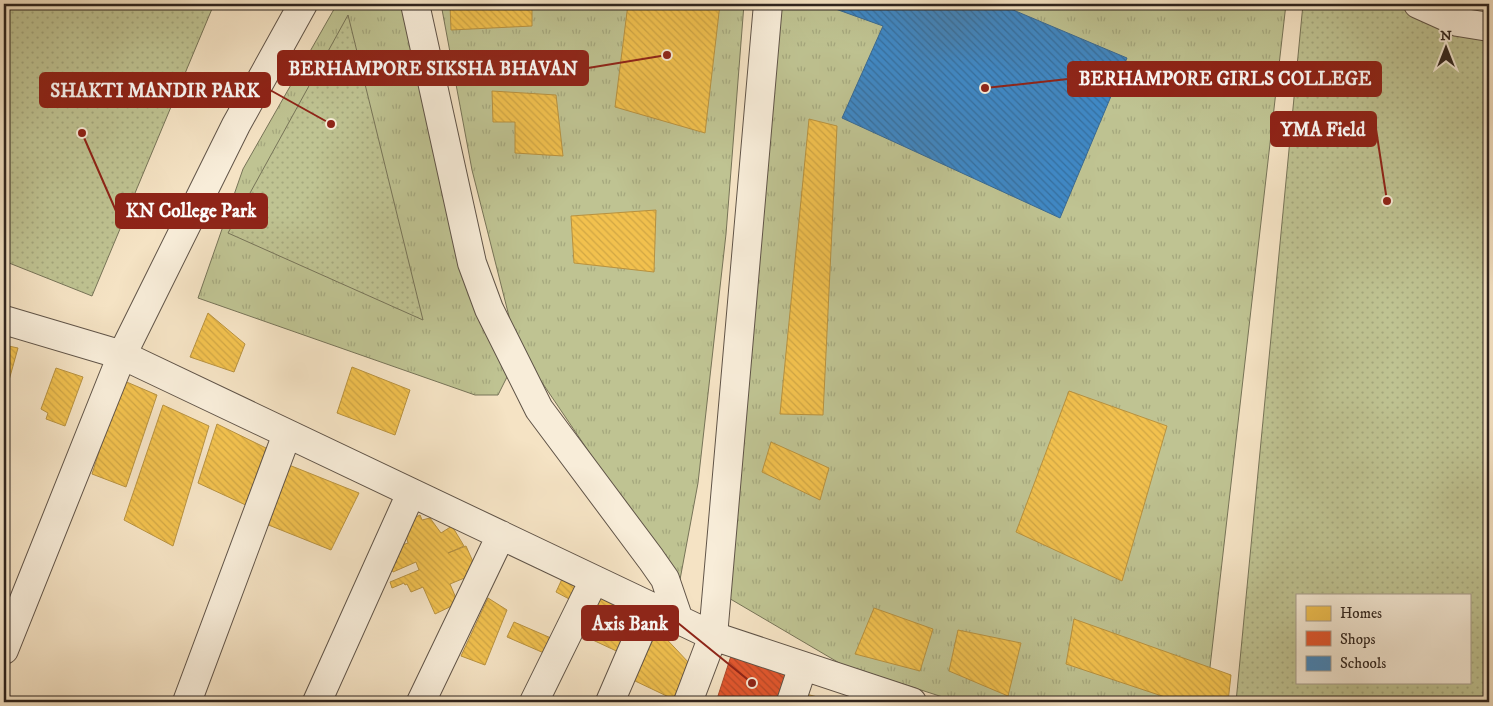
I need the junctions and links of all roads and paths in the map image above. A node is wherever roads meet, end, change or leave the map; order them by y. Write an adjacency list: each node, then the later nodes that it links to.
1 (302, 4): 7 (street)
2 (415, 4): 13 (street)
3 (768, 4): 14 (street)
4 (1418, 4): 5 (street)
5 (1489, 28)
6 (4, 320): 7 (street)
7 (122, 355): 8 (street); 15 (street)
8 (287, 434): 9 (street); 17 (street)
9 (411, 493): 10 (street); 18 (street)
10 (501, 535): 11 (street); 19 (street)
11 (594, 580): 12 (street); 20 (street)
12 (651, 607): 13 (street); 21 (street)
13 (679, 620): 14 (street)
14 (713, 636): 16 (street); 22 (street)
15 (4, 650)
16 (803, 666): 23 (street); 24 (street)
17 (187, 702)
18 (317, 702)
19 (420, 702)
20 (534, 702)
21 (610, 702)
22 (688, 702)
23 (791, 702)
24 (912, 702)

